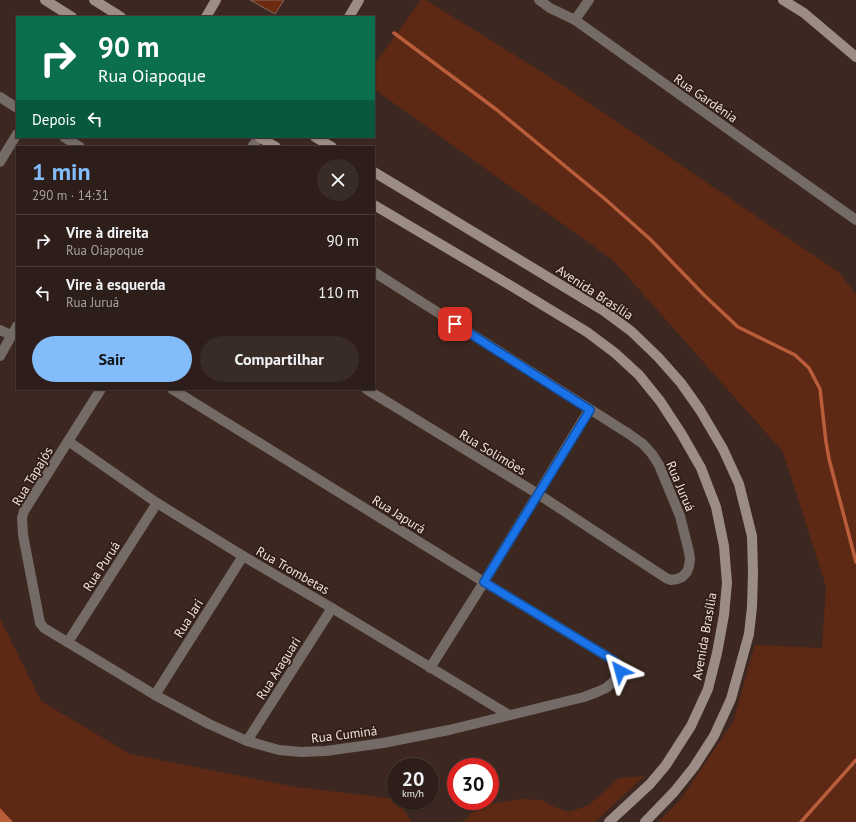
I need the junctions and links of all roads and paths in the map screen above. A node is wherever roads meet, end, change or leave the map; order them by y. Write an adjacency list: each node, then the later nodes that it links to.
1 (45, 0): 8 (street)
2 (94, 0): 9 (street)
3 (216, 0): 10 (street)
4 (359, 0): 11 (street)
5 (538, 0): 12 (street, Rua Gardênia)
6 (588, 0): 12 (street)
7 (784, 0): 13 (street)
8 (70, 16)
9 (118, 16)
10 (207, 16)
11 (350, 16)
12 (575, 20): 26 (street, Rua Gardênia)
13 (856, 57)
14 (0, 97): 15 (street)
15 (16, 107)
16 (16, 136): 23 (street)
17 (66, 138): 20 (street)
18 (261, 138): 21 (street)
19 (318, 138): 22 (street)
20 (78, 146)
21 (274, 146)
22 (330, 146)
23 (0, 162)
24 (375, 173): 50 (street, Avenida Brasília)
25 (375, 206): 49 (street, Avenida Brasília)
26 (856, 220)
27 (375, 273): 35 (street, Rua Juruá)
28 (16, 328): 30 (street)
29 (0, 330): 30 (street)
30 (11, 336): 31 (street)
31 (0, 356)
32 (100, 390): 36 (street, Rua Tapajós)
33 (174, 390): 41 (street, Rua Japurá)
34 (368, 390): 37 (street, Rua Solimões)
35 (590, 410): 37 (street); 40 (street, Rua Juruá)
36 (68, 441): 38 (street, Rua Trombetas); 43 (street, Rua Tapajós)
37 (538, 494): 40 (street, Rua Solimões); 41 (street)
38 (157, 503): 39 (street, Rua Trombetas); 43 (street, Rua Puruá)
39 (243, 556): 42 (street, Rua Trombetas); 46 (street, Rua Jari)
40 (666, 578)
41 (484, 582): 44 (street, Rua Japurá); 45 (street)
42 (332, 608): 45 (street, Rua Trombetas); 48 (street, Rua Araguari)
43 (68, 642): 46 (street, Rua Cuminá)
44 (613, 660): 47 (street, Rua Cuminá)
45 (430, 668): 47 (street, Rua Trombetas)
46 (155, 695): 48 (street, Rua Cuminá)
47 (508, 715): 48 (street, Rua Cuminá)
48 (247, 741)
49 (609, 822)
50 (645, 822)

